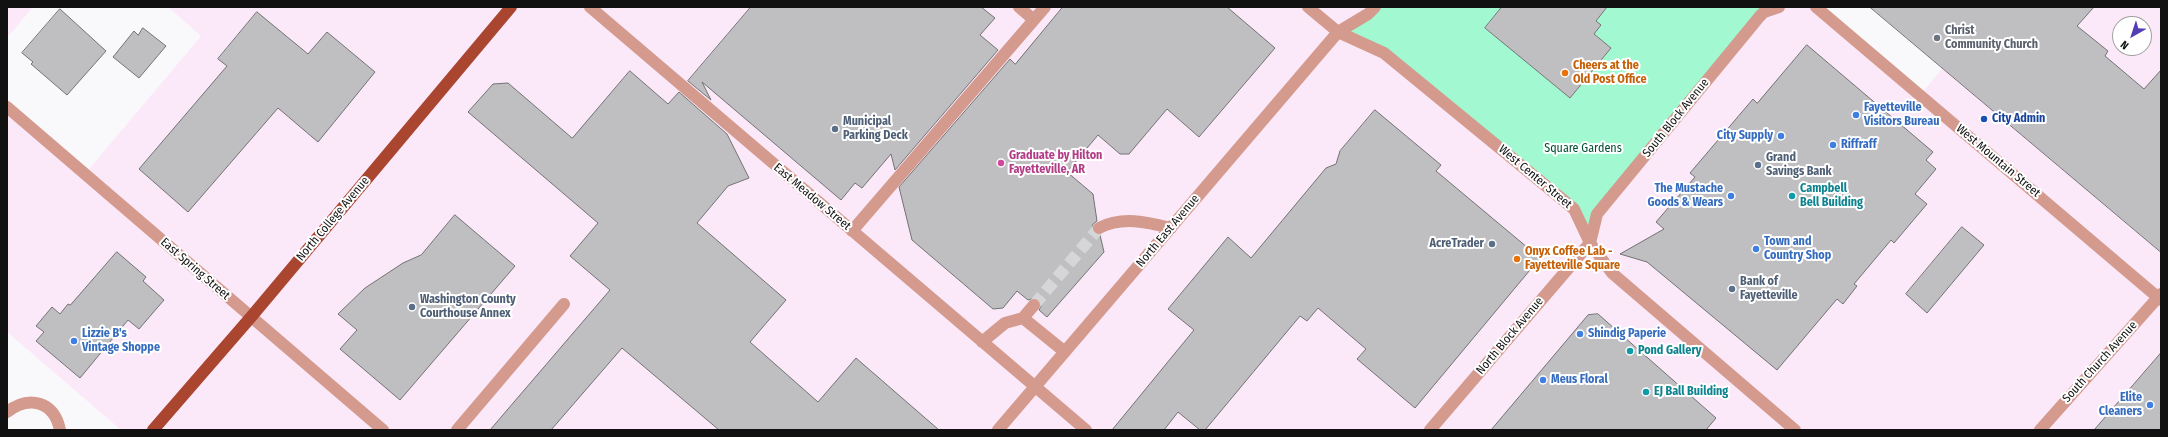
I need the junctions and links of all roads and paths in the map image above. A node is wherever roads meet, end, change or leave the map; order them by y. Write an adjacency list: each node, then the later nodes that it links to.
1 (510, 7): 19 (main road, North College Avenue)
2 (590, 7): 14 (street, East Meadow Street)
3 (1019, 7): 9 (street)
4 (1045, 7): 9 (street)
5 (1308, 7): 10 (street, West Center Street)
6 (1375, 7): 10 (street, North East Avenue)
7 (1779, 7): 15 (street, South Block Avenue)
8 (1816, 7): 16 (street, West Mountain Street)
9 (1034, 20): 14 (street)
10 (1338, 32): 13 (street, North East Avenue); 15 (street, West Center Street)
11 (7, 107): 19 (street, East Spring Street)
12 (1099, 228): 13 (street)
13 (1171, 228): 22 (street, North East Avenue)
14 (852, 231): 21 (street, East Meadow Street)
15 (1590, 243): 31 (street, North Block Avenue); 32 (street, West Center Street)
16 (2160, 297): 33 (street, South Church Avenue)
17 (564, 304): 28 (street)
18 (1034, 305): 20 (street)
19 (251, 317): 26 (main road, North College Avenue); 27 (street, East Spring Street)
20 (1023, 318): 21 (street); 22 (street)
21 (982, 342): 23 (street, East Meadow Street)
22 (1065, 352): 23 (street, North East Avenue)
23 (1035, 387): 29 (street, North East Avenue); 30 (street, East Meadow Street)
24 (7, 412): 25 (street)
25 (60, 430)
26 (153, 430)
27 (384, 430)
28 (457, 430)
29 (998, 430)
30 (1086, 430)
31 (1430, 430)
32 (1795, 430)
33 (2040, 430)

